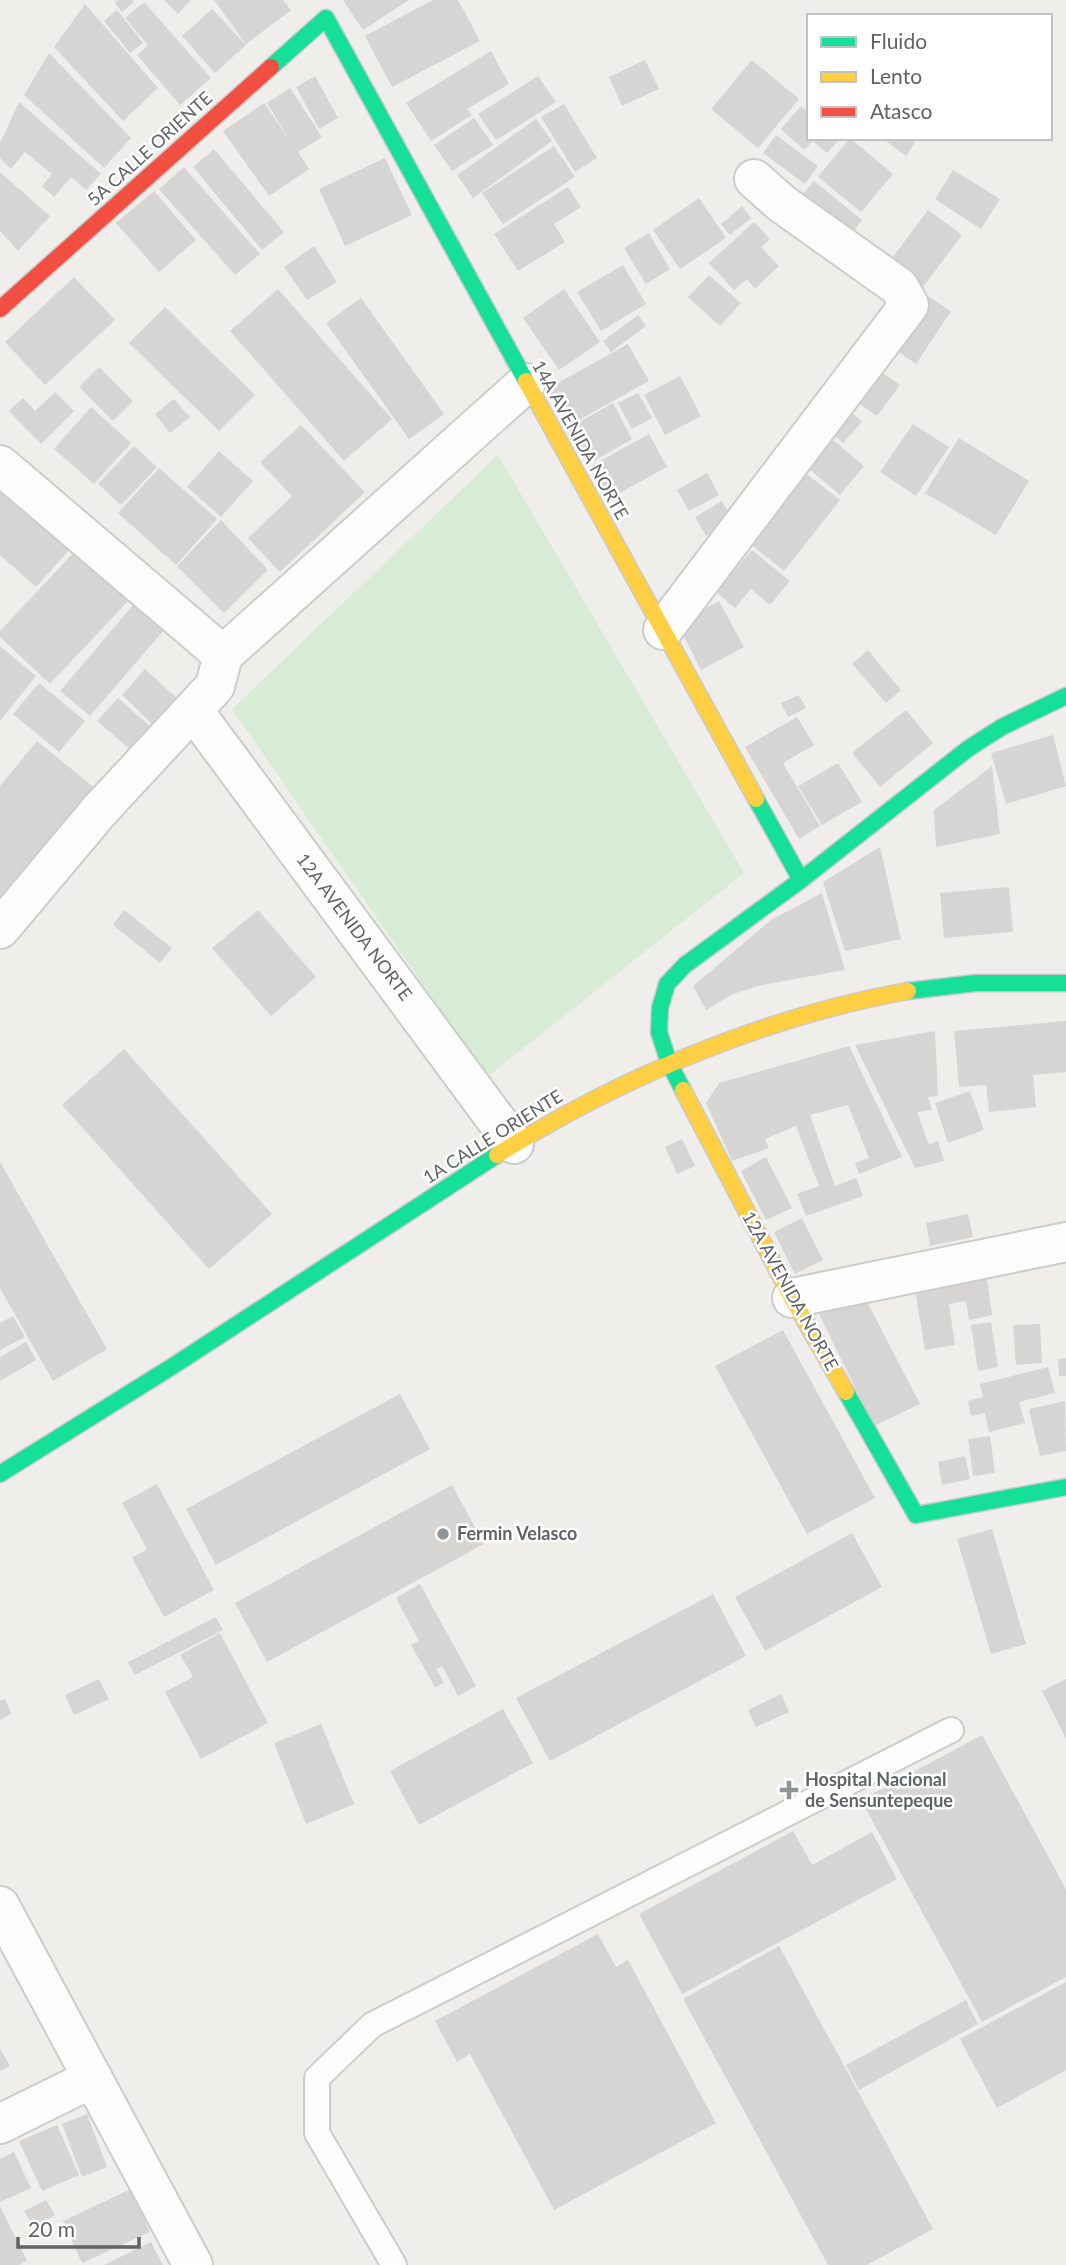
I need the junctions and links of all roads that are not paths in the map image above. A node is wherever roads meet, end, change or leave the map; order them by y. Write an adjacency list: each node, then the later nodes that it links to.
1 (326, 18): 3 (street, 5A CALLE ORIENTE); 4 (street, 14A AVENIDA NORTE)
2 (754, 179): 6 (street)
3 (0, 309)
4 (526, 383): 6 (street, 14A AVENIDA NORTE); 7 (street)
5 (0, 465): 7 (street)
6 (663, 630): 10 (street, 14A AVENIDA NORTE)
7 (223, 656): 9 (street)
8 (1066, 696): 10 (street, 12A AVENIDA NORTE)
9 (192, 710): 11 (street); 14 (street, 12A AVENIDA NORTE)
10 (801, 880): 13 (street, 12A AVENIDA NORTE)
11 (0, 929)
12 (1066, 983): 13 (street, 1A CALLE ORIENTE)
13 (669, 1063): 14 (street, 1A CALLE ORIENTE); 16 (street, 12A AVENIDA NORTE)
14 (514, 1144): 17 (street, 1A CALLE ORIENTE)
15 (1066, 1242): 16 (street)
16 (792, 1298): 18 (street, 12A AVENIDA NORTE)
17 (0, 1474)
18 (1066, 1487)
19 (951, 1730): 24 (lane)
20 (0, 1906): 21 (street)
21 (93, 2078): 22 (street); 23 (street)
22 (0, 2123)
23 (193, 2265)
24 (394, 2265)

